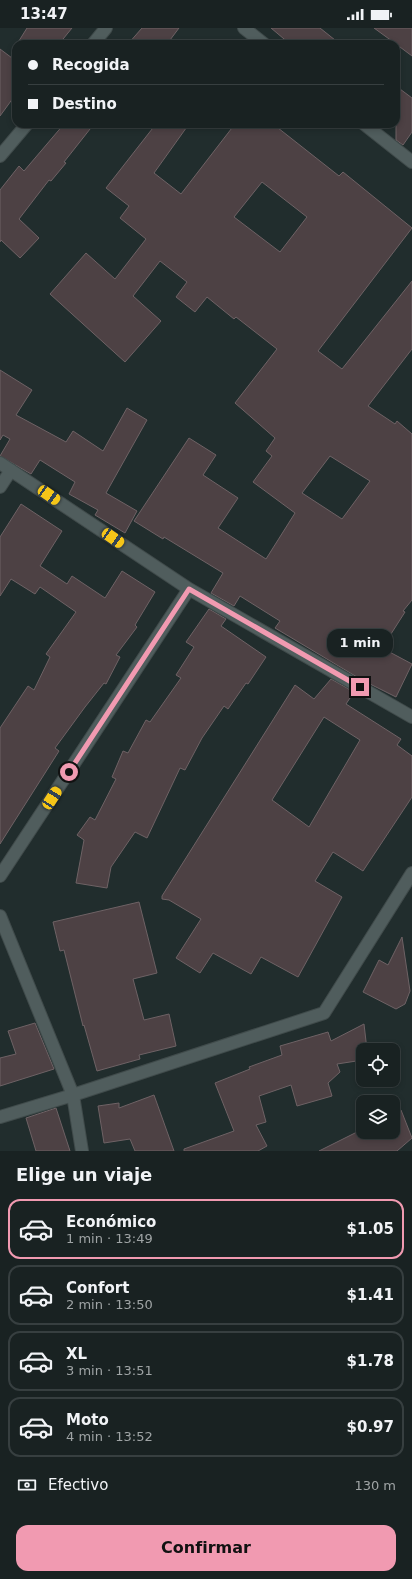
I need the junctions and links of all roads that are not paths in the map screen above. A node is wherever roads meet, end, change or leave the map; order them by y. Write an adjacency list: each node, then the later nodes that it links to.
1 (106, 28): 3 (street)
2 (244, 28): 4 (street)
3 (96, 40)
4 (259, 40)
5 (24, 128): 7 (street)
6 (369, 128): 8 (street)
7 (0, 156)
8 (412, 162)
9 (0, 463): 10 (street)
10 (11, 470): 11 (street); 12 (street)
11 (0, 487)
12 (189, 589): 13 (street); 15 (street)
13 (412, 717)
14 (412, 873): 17 (street)
15 (0, 876)
16 (0, 916): 17 (street)
17 (72, 1095): 18 (street); 19 (street)
18 (0, 1117)
19 (82, 1151)

